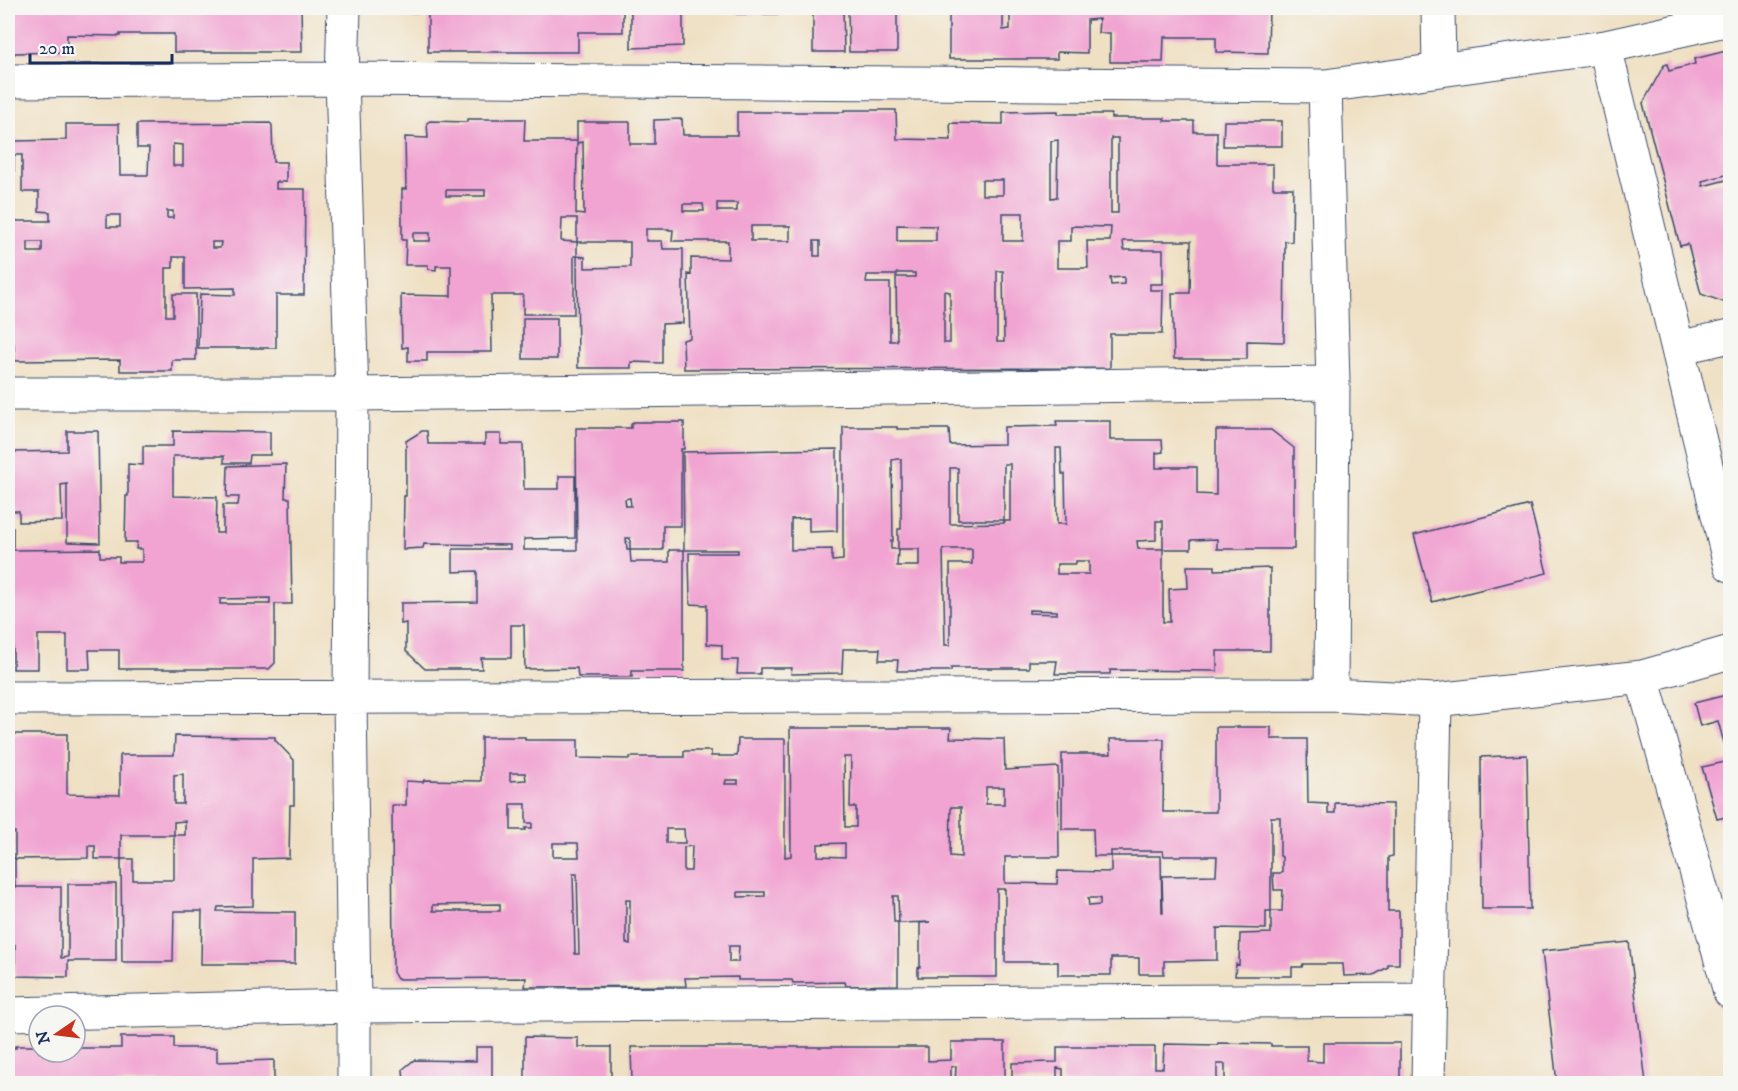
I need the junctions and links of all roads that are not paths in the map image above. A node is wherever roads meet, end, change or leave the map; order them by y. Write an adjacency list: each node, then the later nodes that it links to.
1 (344, 8): 6 (street)
2 (1438, 8): 5 (street)
3 (1731, 19): 4 (street)
4 (1605, 47): 5 (street); 10 (street)
5 (1439, 70): 8 (street)
6 (342, 79): 7 (street); 8 (street); 13 (street)
7 (8, 81)
8 (1325, 86): 11 (street)
9 (1731, 336): 10 (street)
10 (1678, 348): 14 (street)
11 (1334, 383): 13 (street); 17 (street)
12 (8, 394): 13 (street)
13 (352, 394): 18 (street)
14 (1731, 564)
15 (1731, 651): 16 (street)
16 (1642, 677): 20 (street); 21 (street)
17 (1331, 695): 18 (street); 20 (street)
18 (350, 697): 19 (street); 23 (street)
19 (8, 698)
20 (1435, 700): 22 (street)
21 (1729, 975)
22 (1429, 1000): 23 (street); 26 (street)
23 (354, 1006): 24 (street); 25 (street)
24 (8, 1014)
25 (354, 1083)
26 (1428, 1083)

